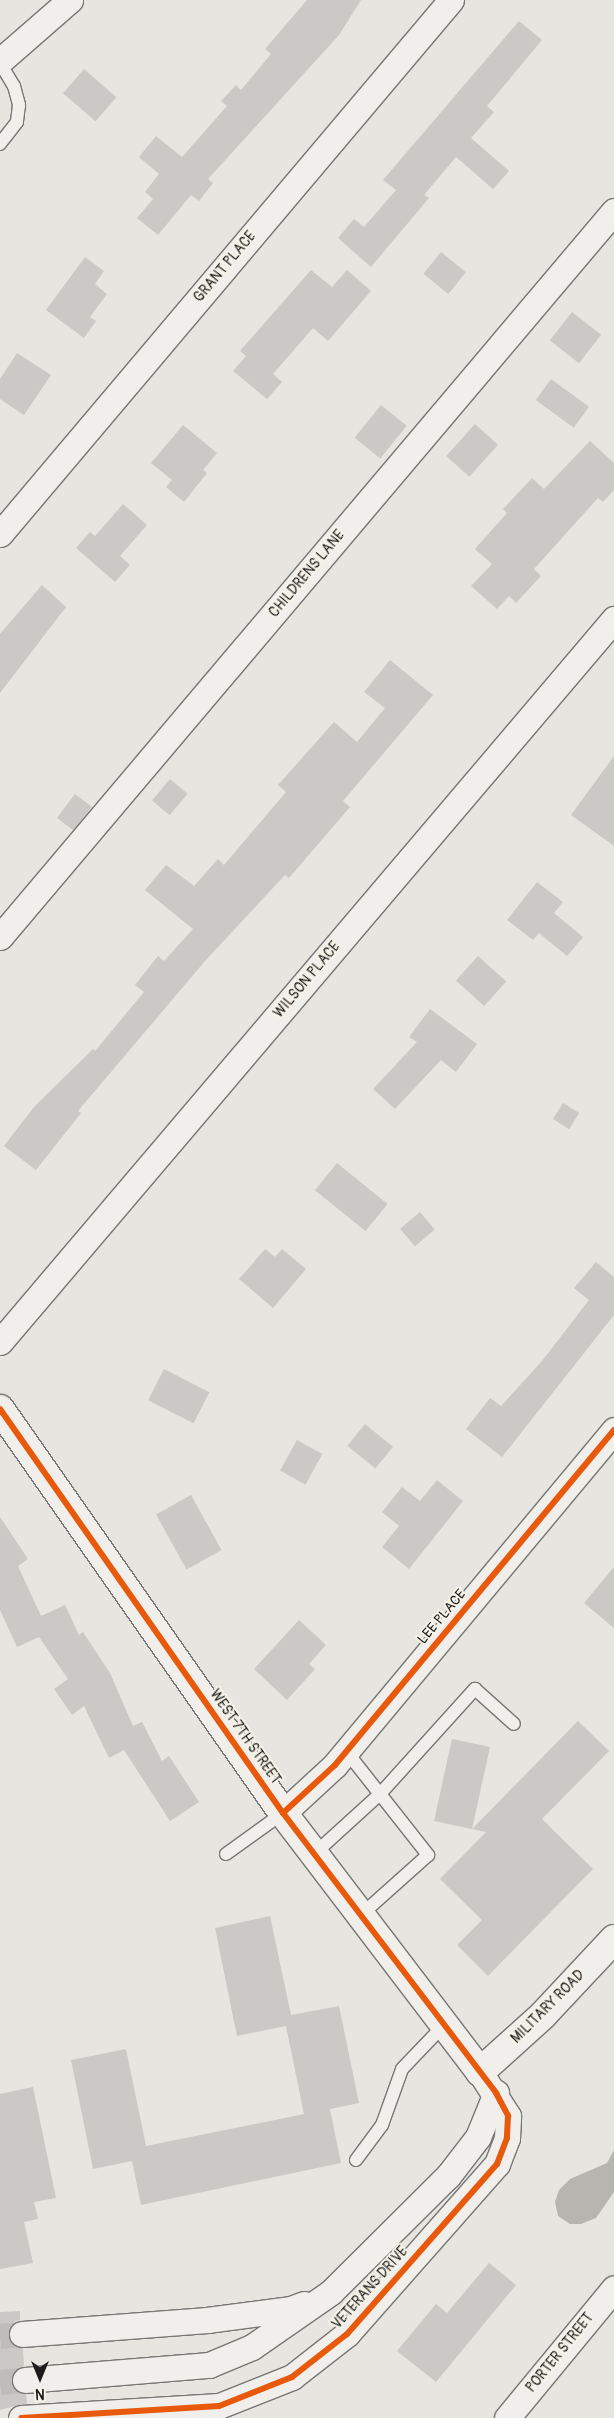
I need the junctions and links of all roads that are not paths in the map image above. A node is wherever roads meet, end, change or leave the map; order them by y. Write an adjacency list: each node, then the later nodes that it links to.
1 (70, 0): 3 (street)
2 (451, 0): 6 (street, GRANT PLACE)
3 (0, 62): 4 (lane)
4 (0, 144)
5 (614, 211): 8 (street, CHILDRENS LANE)
6 (0, 534)
7 (614, 619): 9 (street, WILSON PLACE)
8 (0, 937)
9 (0, 1342)
10 (0, 1409): 15 (street, WEST 7TH STREET)
11 (614, 1430): 13 (street, LEE PLACE)
12 (514, 1724): 14 (lane)
13 (346, 1751): 14 (lane); 15 (street, LEE PLACE)
14 (380, 1794): 17 (lane); 18 (lane)
15 (283, 1813): 16 (lane); 17 (street, WEST 7TH STREET)
16 (226, 1854)
17 (314, 1854): 18 (street, WEST 7TH STREET)
18 (361, 1915): 20 (street, WEST 7TH STREET)
19 (614, 1939): 21 (street, MILITARY ROAD)
20 (444, 2025): 21 (street, WEST 7TH STREET); 22 (lane)
21 (488, 2082): 24 (street, VETERANS DRIVE); 27 (street, VETERANS DRIVE)
22 (356, 2160)
23 (614, 2288): 29 (street, PORTER STREET)
24 (331, 2292): 25 (street, VETERANS DRIVE); 26 (street, VETERANS DRIVE)
25 (22, 2334)
26 (25, 2380)
27 (80, 2417): 28 (street, VETERANS DRIVE)
28 (21, 2418)
29 (507, 2418)

